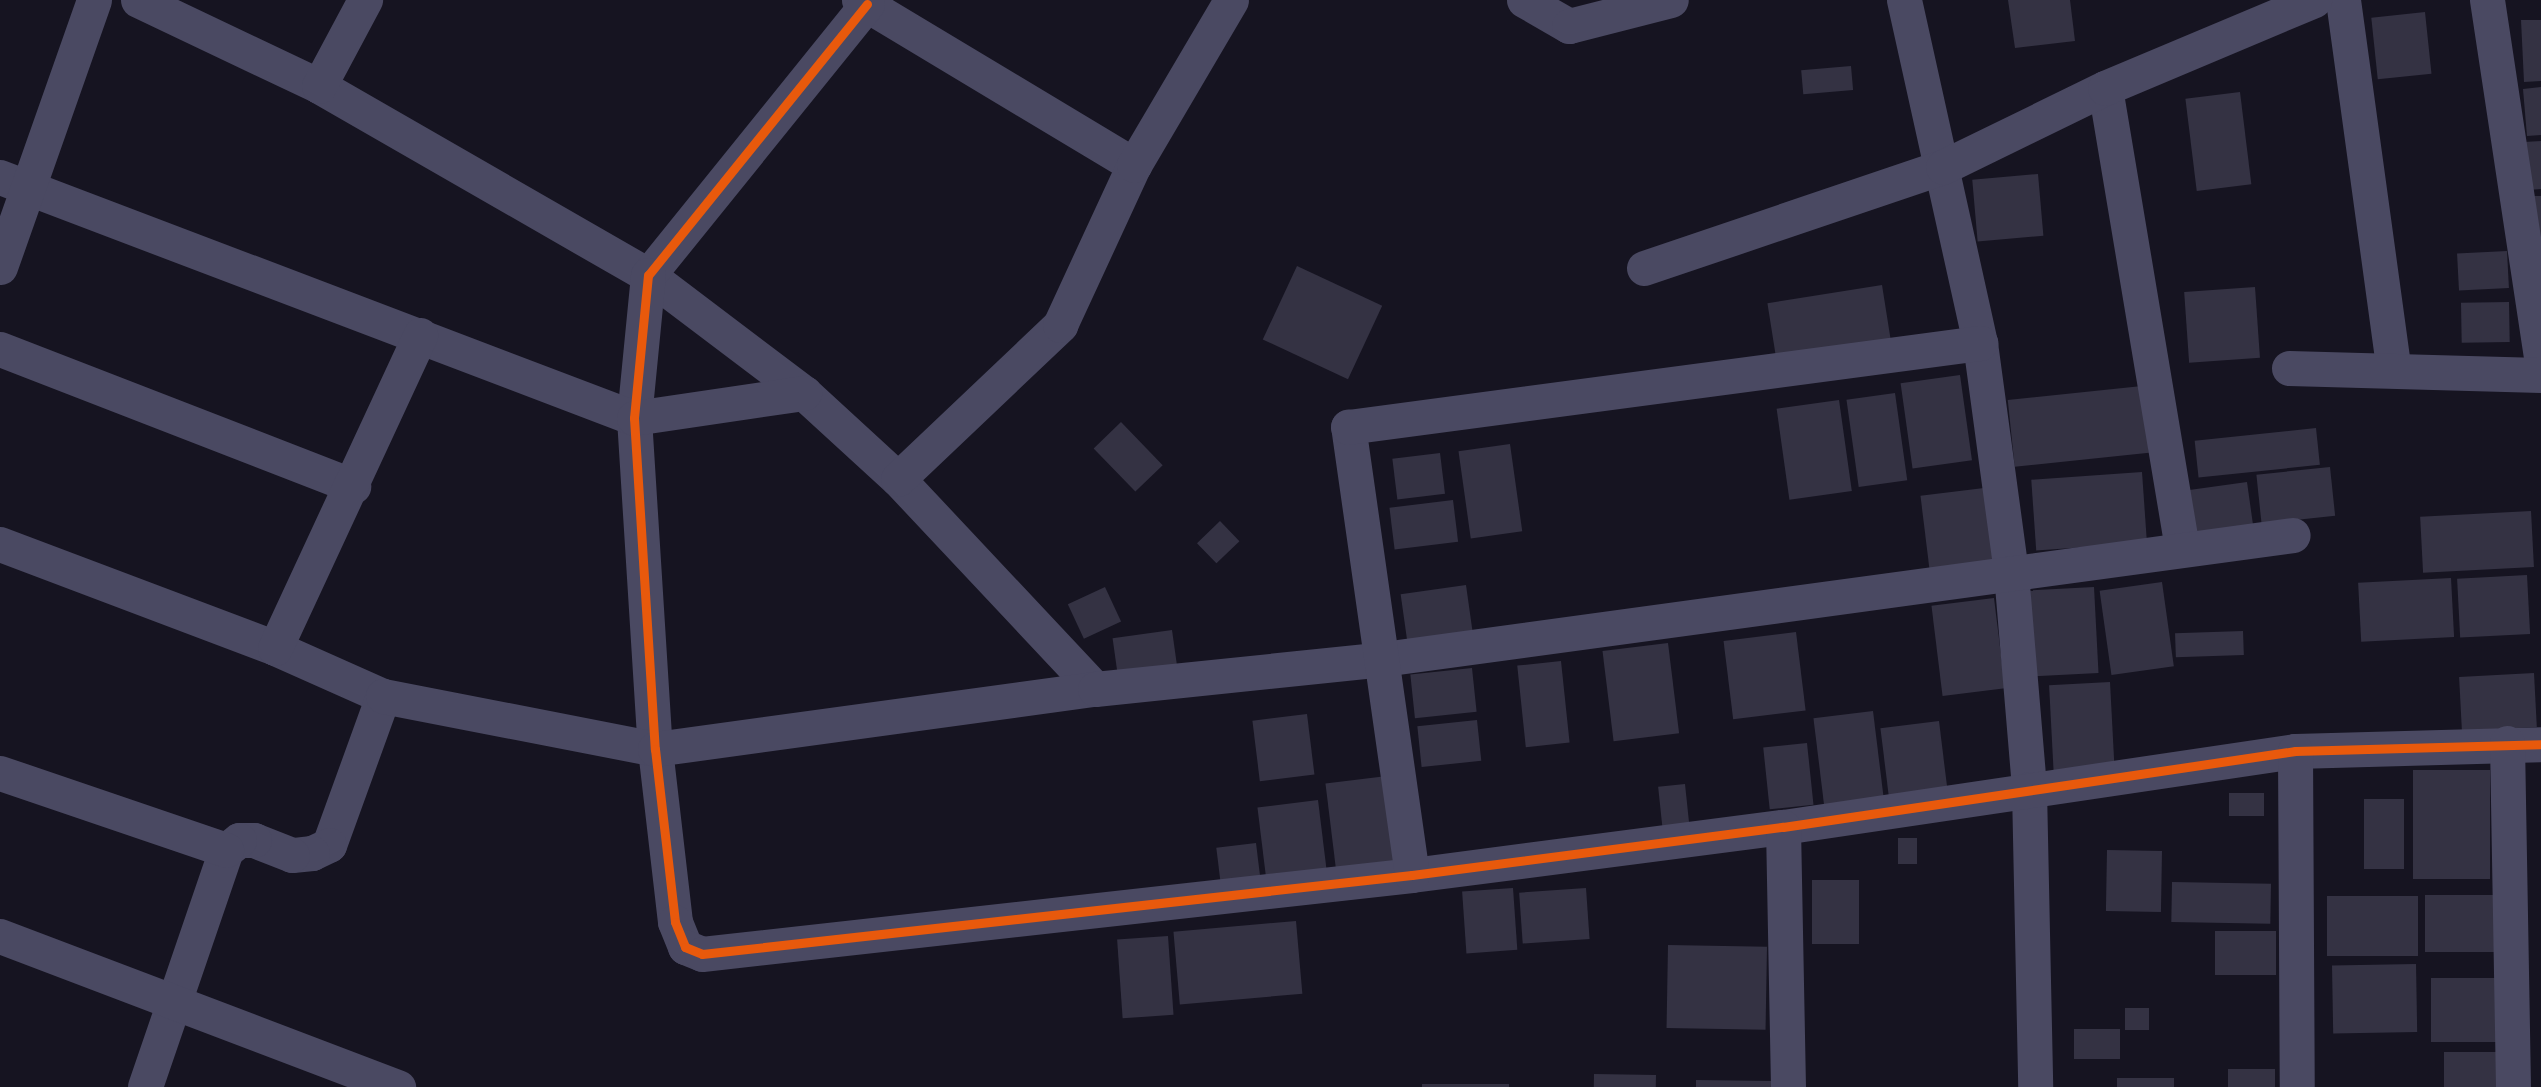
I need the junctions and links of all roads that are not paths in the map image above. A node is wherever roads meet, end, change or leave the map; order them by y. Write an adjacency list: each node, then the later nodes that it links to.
1 (94, 0): 16 (street)
2 (138, 0): 12 (street)
3 (365, 0): 12 (street)
4 (1524, 0): 5 (street)
5 (1671, 0)
6 (1905, 0): 15 (street)
7 (2314, 0): 13 (street)
8 (2343, 0): 25 (street)
9 (2487, 0): 23 (street)
10 (863, 2): 14 (street); 19 (street)
11 (1223, 3): 14 (street)
12 (319, 86): 19 (street)
13 (2105, 88): 15 (street); 33 (street)
14 (1134, 165): 29 (street)
15 (1943, 167): 18 (street); 21 (street)
16 (14, 183): 17 (street); 20 (street)
17 (0, 267)
18 (1644, 268)
19 (648, 275): 27 (street); 28 (street)
20 (420, 335): 28 (street); 30 (street)
21 (1980, 343): 34 (street); 36 (street)
22 (0, 349): 30 (street)
23 (2541, 358)
24 (2289, 368): 25 (street)
25 (2394, 370): 26 (street)
26 (2541, 375)
27 (804, 393): 28 (street); 29 (street)
28 (634, 418): 41 (street)
29 (898, 479): 37 (street)
30 (353, 486): 35 (street)
31 (2293, 535): 33 (street)
32 (0, 544): 35 (street)
33 (2182, 548): 34 (street)
34 (2011, 573): 36 (street); 44 (street)
35 (275, 648): 38 (street)
36 (1383, 659): 37 (street); 47 (street)
37 (1095, 689): 41 (street)
38 (383, 695): 41 (street); 46 (street)
39 (2507, 743): 40 (street); 42 (street); 55 (street)
40 (2541, 744)
41 (655, 749): 47 (street)
42 (2295, 751): 44 (street); 54 (street)
43 (0, 773): 46 (street)
44 (2029, 789): 45 (street); 53 (street)
45 (1783, 827): 47 (street); 52 (street)
46 (226, 850): 49 (street)
47 (1412, 875)
48 (0, 936): 49 (street)
49 (174, 1002): 50 (street); 51 (street)
50 (145, 1087)
51 (398, 1087)
52 (1788, 1087)
53 (2035, 1087)
54 (2297, 1087)
55 (2513, 1087)

